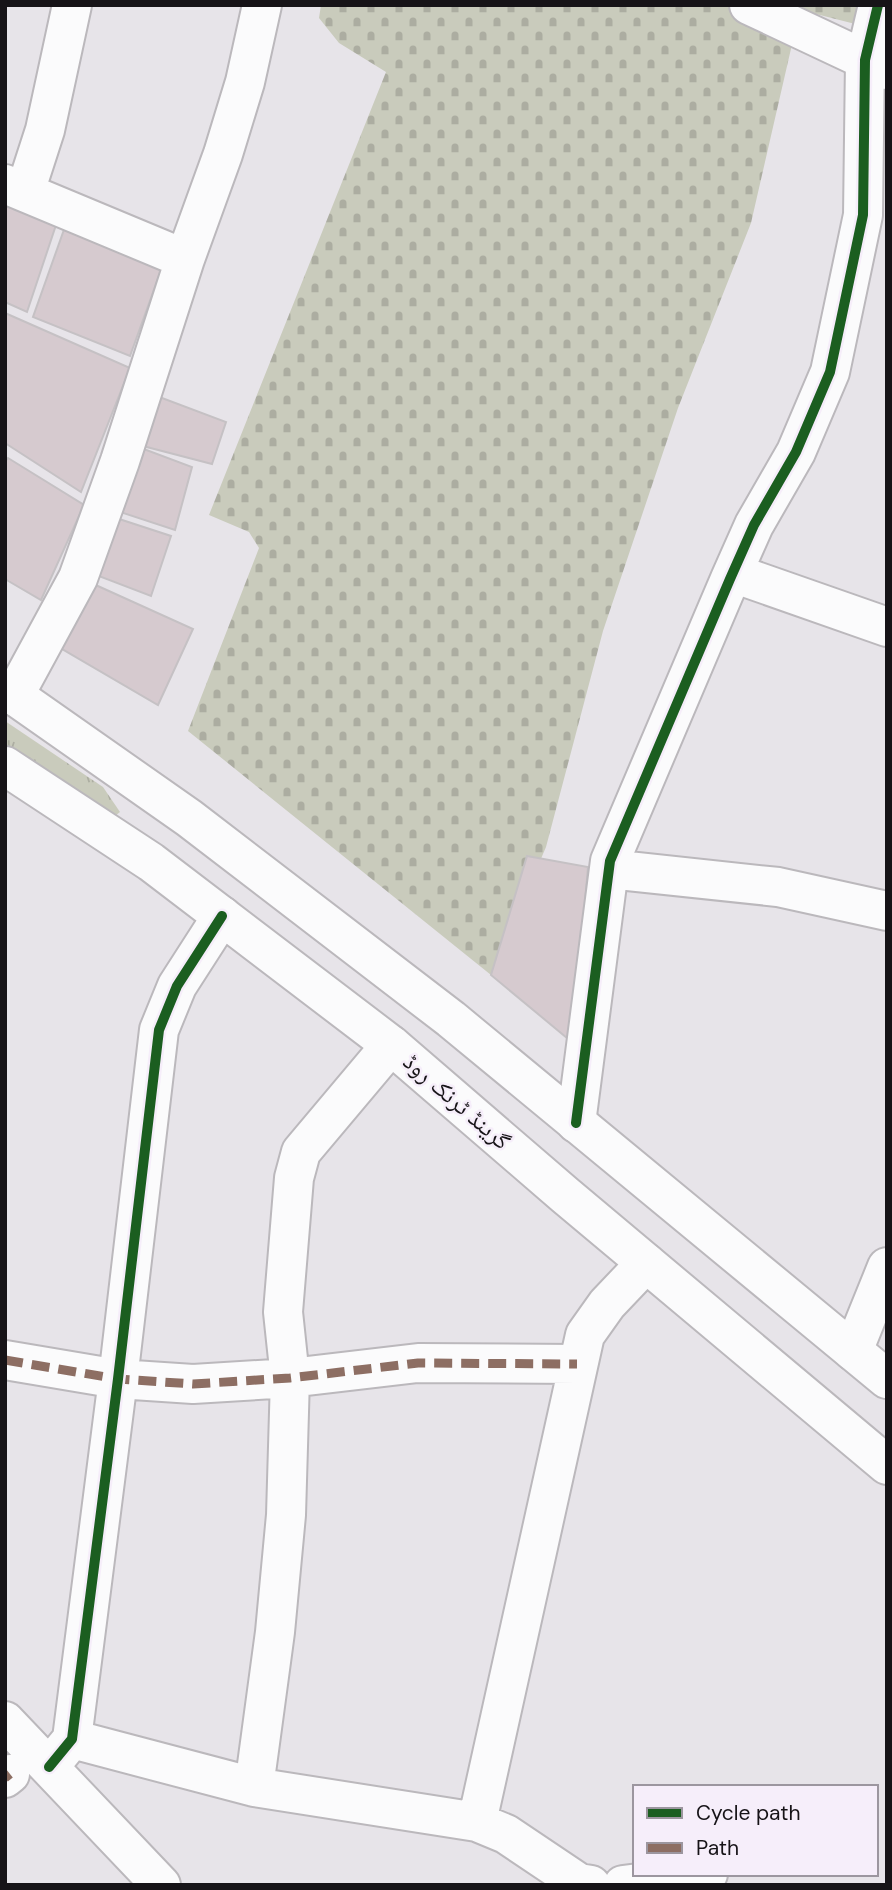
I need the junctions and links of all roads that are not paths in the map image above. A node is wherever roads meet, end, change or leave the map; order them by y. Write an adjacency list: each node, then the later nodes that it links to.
1 (72, 5): 6 (main road)
2 (262, 5): 7 (main road)
3 (749, 5): 5 (main road)
4 (878, 5): 5 (main road)
5 (876, 65): 8 (main road)
6 (15, 188): 7 (main road)
7 (185, 259): 10 (main road)
8 (733, 573): 9 (main road); 14 (main road)
9 (887, 627)
10 (10, 693): 12 (main road)
11 (5, 766): 13 (main road, گرینڈ ٹرنک روڈ)
12 (189, 818): 13 (main road); 18 (main road)
13 (151, 862): 16 (main road, گرینڈ ٹرنک روڈ)
14 (609, 869): 15 (main road); 18 (main road)
15 (887, 911)
16 (222, 916): 17 (main road, گرینڈ ٹرنک روڈ); 26 (main road)
17 (391, 1045): 19 (main road, گرینڈ ٹرنک روڈ); 24 (main road)
18 (576, 1123): 21 (main road)
19 (646, 1263): 23 (main road); 27 (main road, گرینڈ ٹرنک روڈ)
20 (887, 1267): 21 (main road)
21 (853, 1350): 25 (main road)
22 (5, 1360): 26 (main road)
23 (577, 1364): 24 (main road); 31 (main road)
24 (290, 1378): 26 (main road); 30 (main road)
25 (887, 1378)
26 (118, 1379): 29 (main road)
27 (887, 1465)
28 (5, 1721): 29 (main road)
29 (60, 1753): 30 (main road); 33 (main road)
30 (254, 1787): 31 (main road)
31 (477, 1822): 34 (main road)
32 (693, 1876): 35 (main road)
33 (161, 1885)
34 (591, 1885)
35 (623, 1885)

